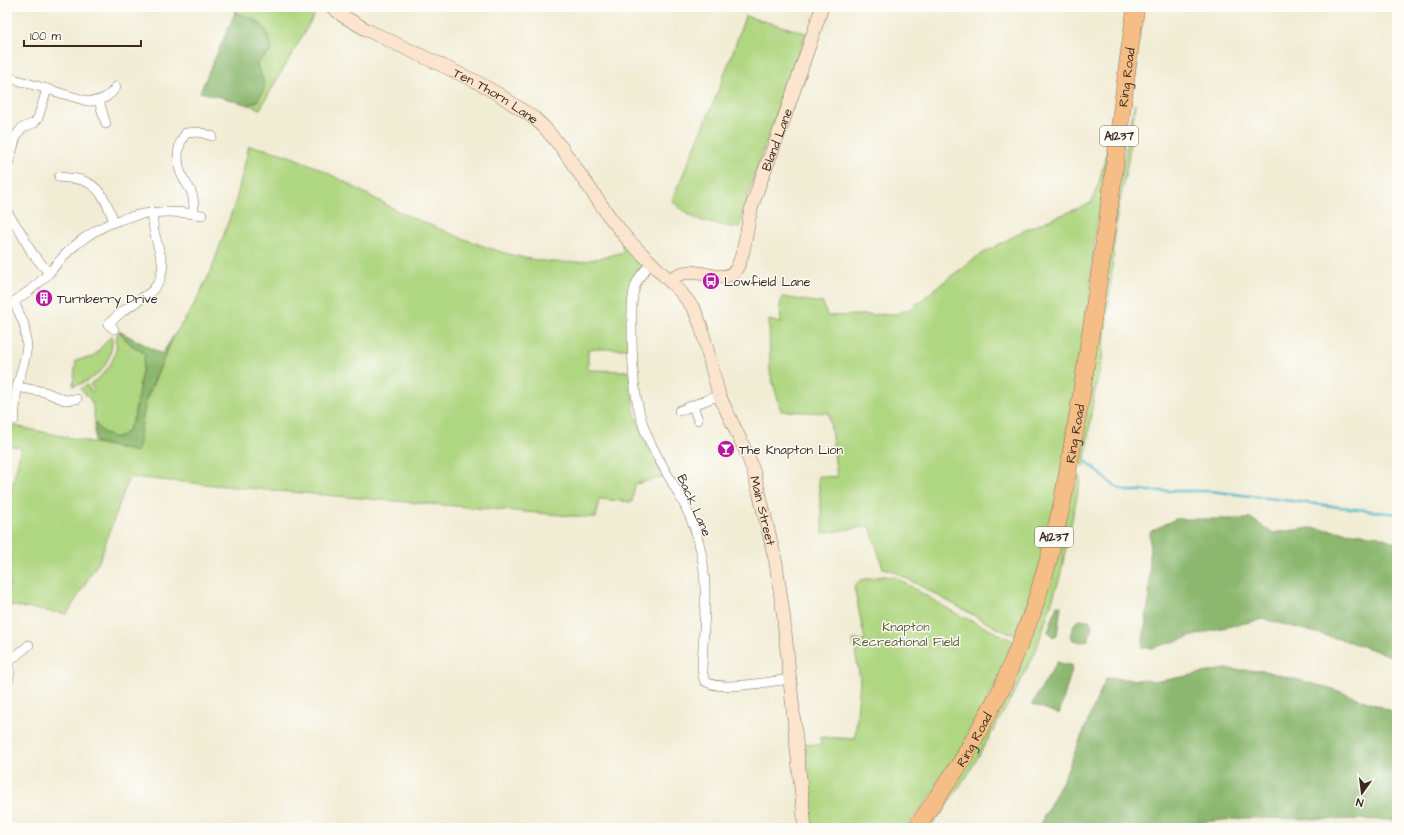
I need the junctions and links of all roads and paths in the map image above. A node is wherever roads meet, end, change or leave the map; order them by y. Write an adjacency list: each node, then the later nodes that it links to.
1 (332, 7): 15 (street, Ten Thorn Lane)
2 (822, 7): 18 (street, Bland Lane)
3 (1135, 8): 33 (highway, Ring Road / A1237)
4 (7, 77): 6 (street)
5 (116, 87): 7 (street)
6 (47, 89): 7 (street); 10 (street)
7 (99, 101): 8 (street)
8 (106, 124)
9 (212, 136): 12 (street)
10 (9, 162)
11 (60, 177): 14 (street)
12 (152, 212): 14 (street); 20 (street)
13 (7, 214): 17 (street)
14 (114, 222): 17 (street)
15 (621, 232): 16 (street, Main Street)
16 (651, 263): 18 (street, Main Street); 30 (street, Back Lane)
17 (49, 273): 19 (street)
18 (670, 280): 22 (street, Main Street)
19 (11, 304): 21 (street)
20 (108, 324)
21 (17, 387): 23 (street); 26 (street)
22 (719, 395): 24 (street); 30 (street, Main Street)
23 (77, 399)
24 (693, 406): 25 (street); 27 (street)
25 (679, 411)
26 (14, 420)
27 (698, 420)
28 (29, 645): 29 (street)
29 (7, 663): 31 (street)
30 (790, 679): 32 (street, Main Street)
31 (7, 684)
32 (805, 828)
33 (916, 828)

